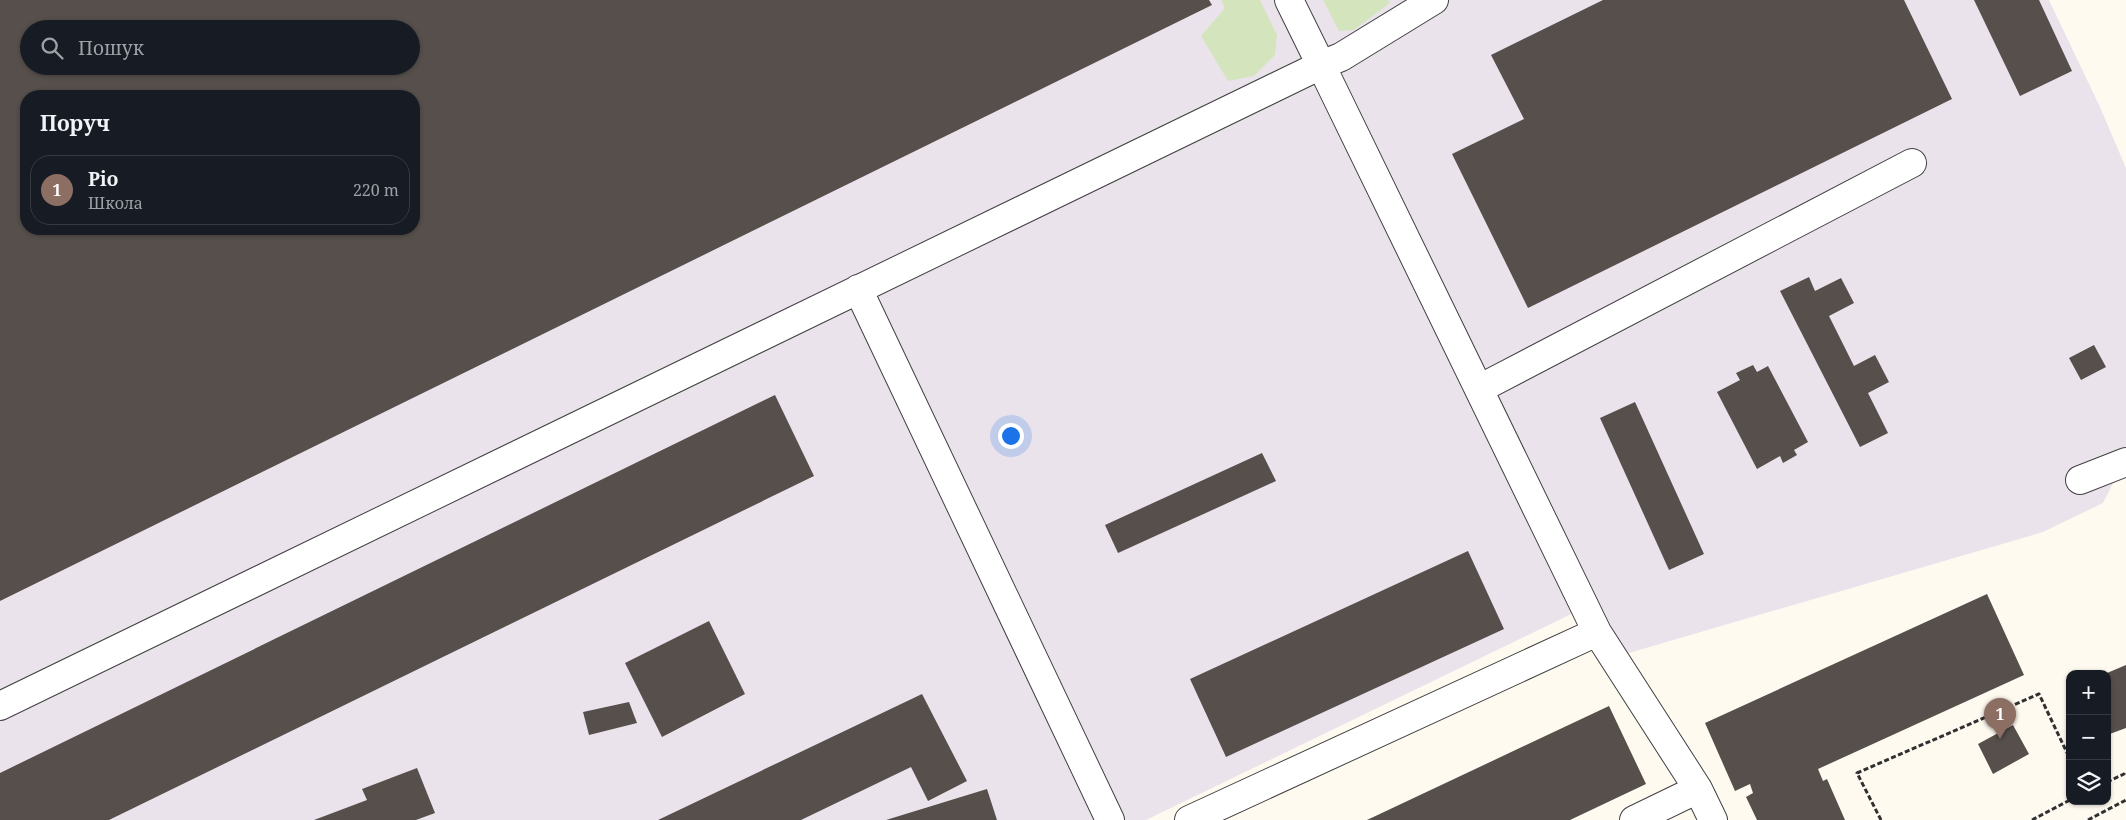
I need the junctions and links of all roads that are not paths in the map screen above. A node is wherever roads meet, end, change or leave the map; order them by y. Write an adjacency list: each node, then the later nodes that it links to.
1 (1289, 0): 3 (lane)
2 (1434, 0): 3 (lane)
3 (1321, 65): 5 (lane); 6 (lane)
4 (1912, 163): 6 (lane)
5 (858, 289): 10 (lane); 12 (lane)
6 (1479, 389): 9 (lane)
7 (2126, 462): 8 (lane)
8 (2080, 480)
9 (1596, 632): 11 (lane); 13 (lane)
10 (0, 706)
11 (1698, 789): 14 (lane); 15 (lane)
12 (1110, 820)
13 (1189, 820)
14 (1634, 820)
15 (1712, 820)

